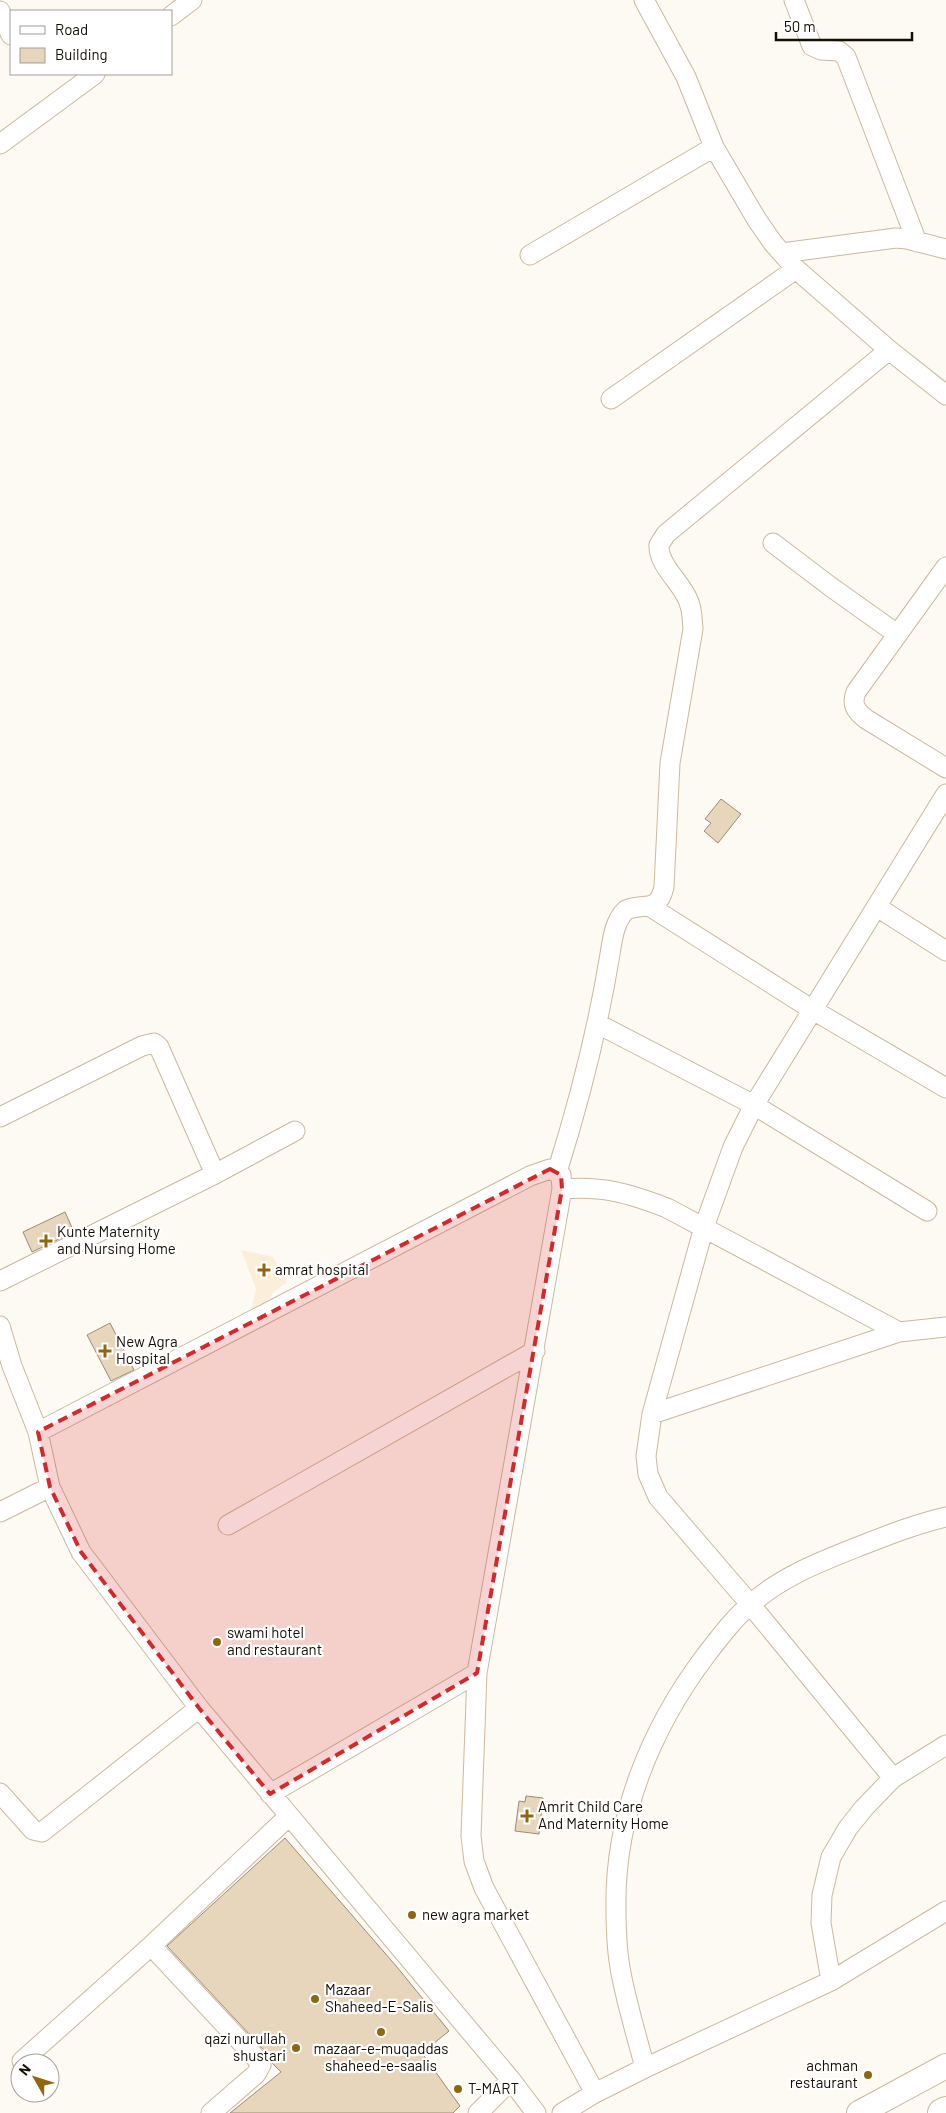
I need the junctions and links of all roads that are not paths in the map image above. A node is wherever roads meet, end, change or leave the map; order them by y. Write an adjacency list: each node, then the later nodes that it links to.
1 (192, 0): 5 (street)
2 (644, 0): 9 (street)
3 (794, 0): 10 (street)
4 (0, 11): 6 (street)
5 (172, 15)
6 (10, 32)
7 (94, 75): 8 (street)
8 (0, 144)
9 (714, 147): 12 (street); 13 (street)
10 (917, 242): 11 (street); 12 (street)
11 (946, 249)
12 (782, 253): 14 (street)
13 (530, 255)
14 (796, 269): 15 (street); 17 (street)
15 (888, 350): 16 (street); 23 (street)
16 (946, 395)
17 (611, 398)
18 (773, 543): 20 (street)
19 (946, 567): 20 (street)
20 (897, 634): 21 (street)
21 (946, 768)
22 (946, 794): 24 (street)
23 (649, 906): 26 (street); 27 (street)
24 (878, 907): 25 (street); 26 (street)
25 (946, 951)
26 (814, 1010): 28 (street); 29 (street)
27 (598, 1024): 29 (street); 33 (street)
28 (946, 1088)
29 (754, 1105): 34 (street); 35 (street)
30 (0, 1117): 32 (street)
31 (295, 1131): 32 (street)
32 (216, 1174): 36 (street)
33 (560, 1180): 35 (street); 40 (street); 42 (street)
34 (927, 1211)
35 (704, 1227): 39 (street); 41 (street)
36 (0, 1281)
37 (0, 1326): 42 (street)
38 (946, 1327): 39 (street)
39 (899, 1332): 41 (street)
40 (535, 1351): 46 (street); 48 (street)
41 (652, 1414): 47 (street)
42 (38, 1432): 43 (street)
43 (50, 1487): 44 (street); 49 (street)
44 (0, 1512)
45 (946, 1517): 47 (street)
46 (228, 1525)
47 (750, 1604): 51 (street); 60 (street)
48 (477, 1673): 53 (street); 62 (street)
49 (199, 1708): 52 (street); 53 (street)
50 (946, 1745): 51 (street)
51 (893, 1778): 57 (street)
52 (0, 1793)
53 (270, 1794): 54 (street)
54 (289, 1816): 56 (street); 61 (street)
55 (946, 1911): 57 (street)
56 (152, 1945): 58 (street); 64 (street)
57 (831, 1981): 60 (street)
58 (31, 2053)
59 (946, 2066): 68 (main road)
60 (645, 2068): 62 (street)
61 (511, 2080): 65 (street); 66 (street)
62 (595, 2093): 67 (street)
63 (946, 2111): 69 (highway)
64 (211, 2113)
65 (478, 2113)
66 (536, 2113)
67 (562, 2113)
68 (859, 2113)
69 (942, 2113)

